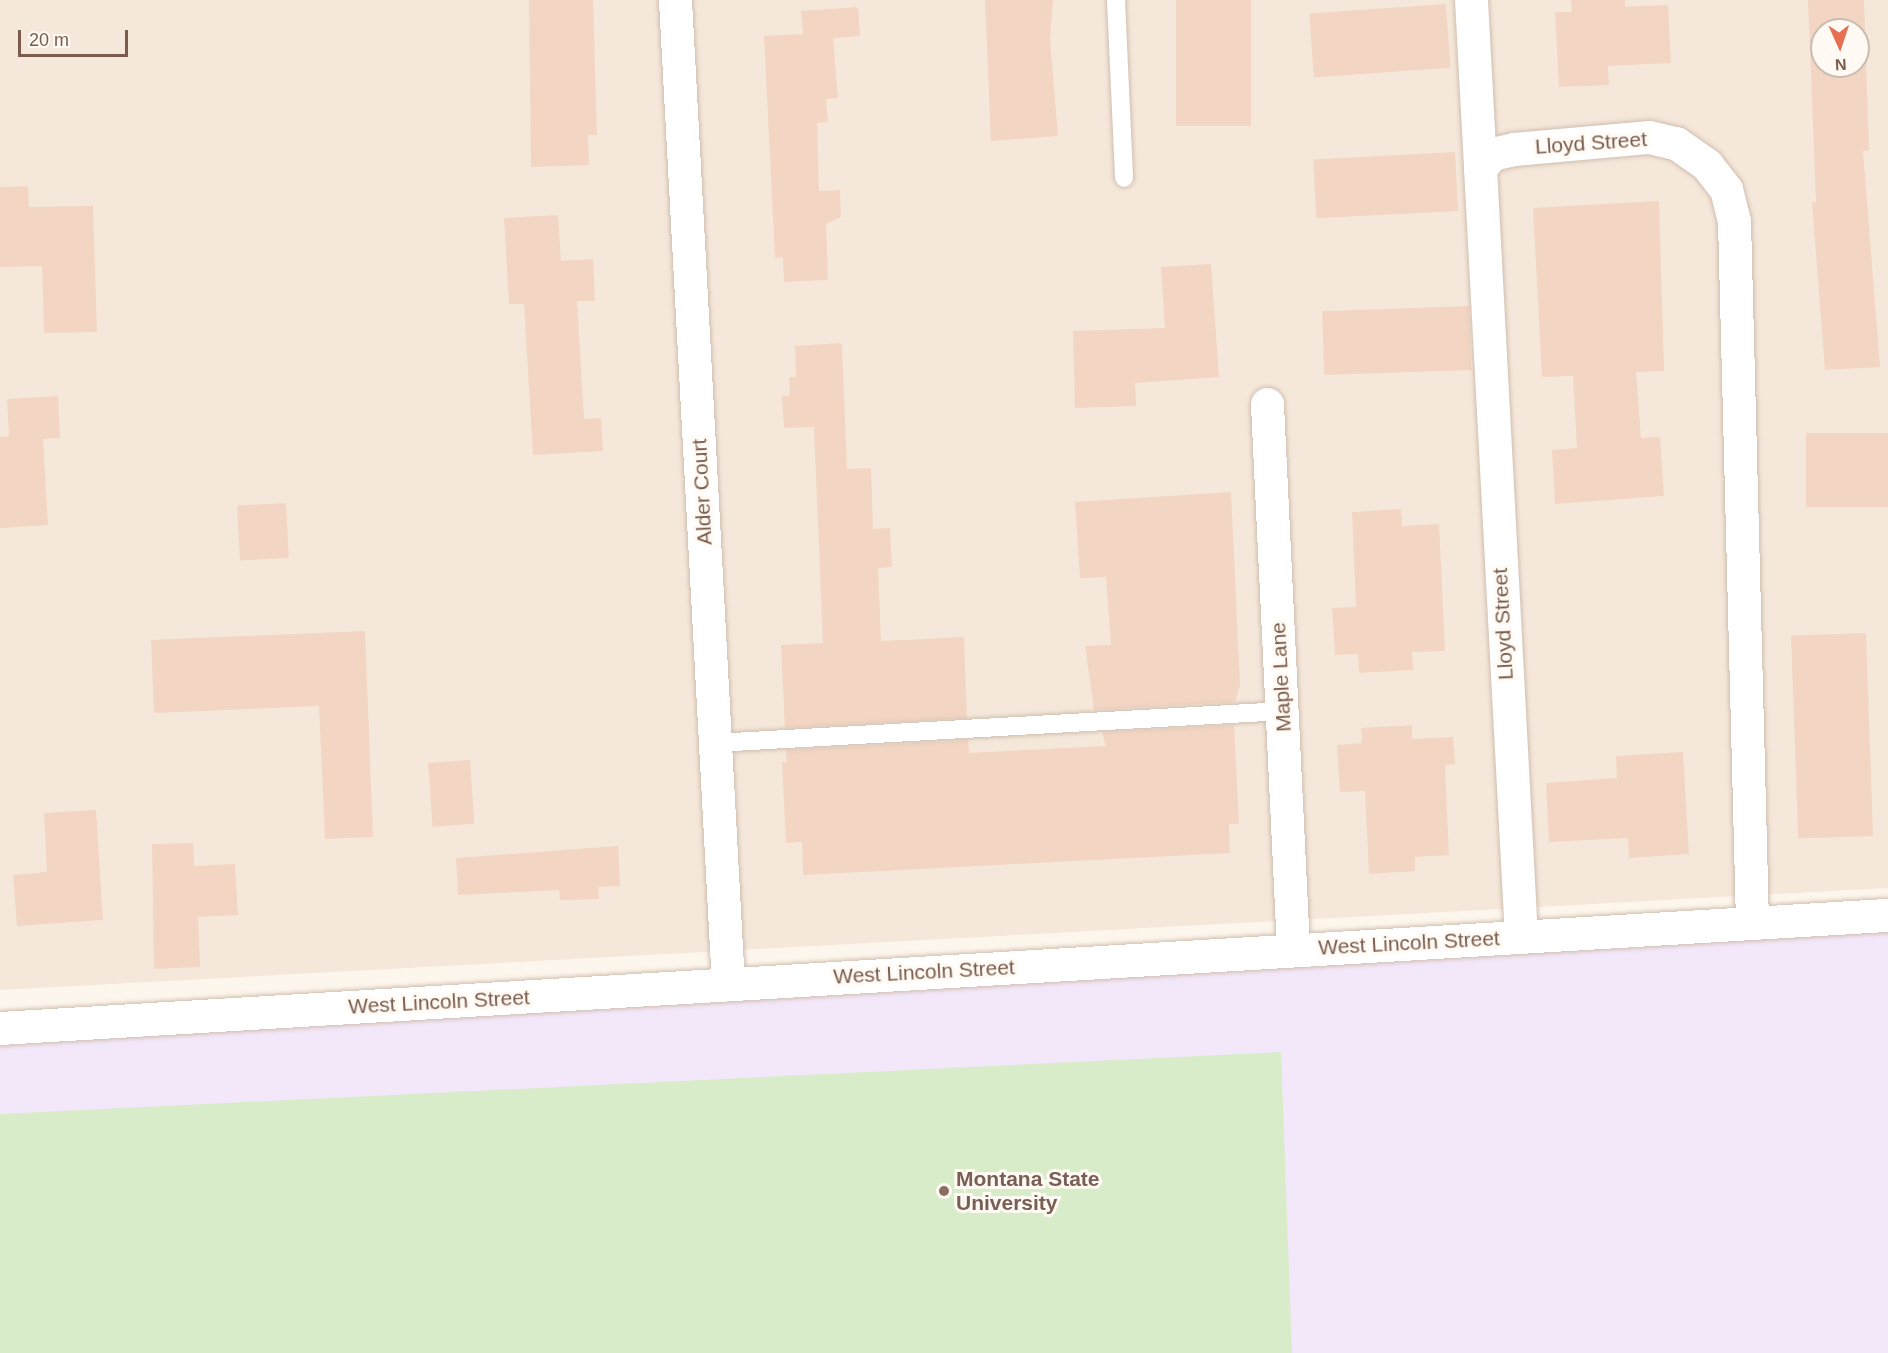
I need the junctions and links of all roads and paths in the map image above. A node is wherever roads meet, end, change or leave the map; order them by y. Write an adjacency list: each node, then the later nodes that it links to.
1 (675, 0): 8 (street, Alder Court)
2 (1116, 0): 5 (lane)
3 (1471, 0): 4 (street)
4 (1480, 168): 11 (street, Lloyd Street); 12 (street, Lloyd Street)
5 (1124, 178)
6 (1267, 404): 7 (street, Maple Lane)
7 (1283, 711): 8 (lane); 14 (street, Maple Lane)
8 (715, 743): 15 (street, Alder Court)
9 (1888, 915): 10 (street, West Lincoln Street)
10 (1847, 917): 11 (street, West Lincoln Street); 13 (street)
11 (1752, 923): 12 (street, West Lincoln Street)
12 (1521, 936): 14 (street, West Lincoln Street)
13 (1888, 939)
14 (1293, 950): 15 (street, West Lincoln Street)
15 (728, 984): 16 (street, West Lincoln Street)
16 (0, 1028)

